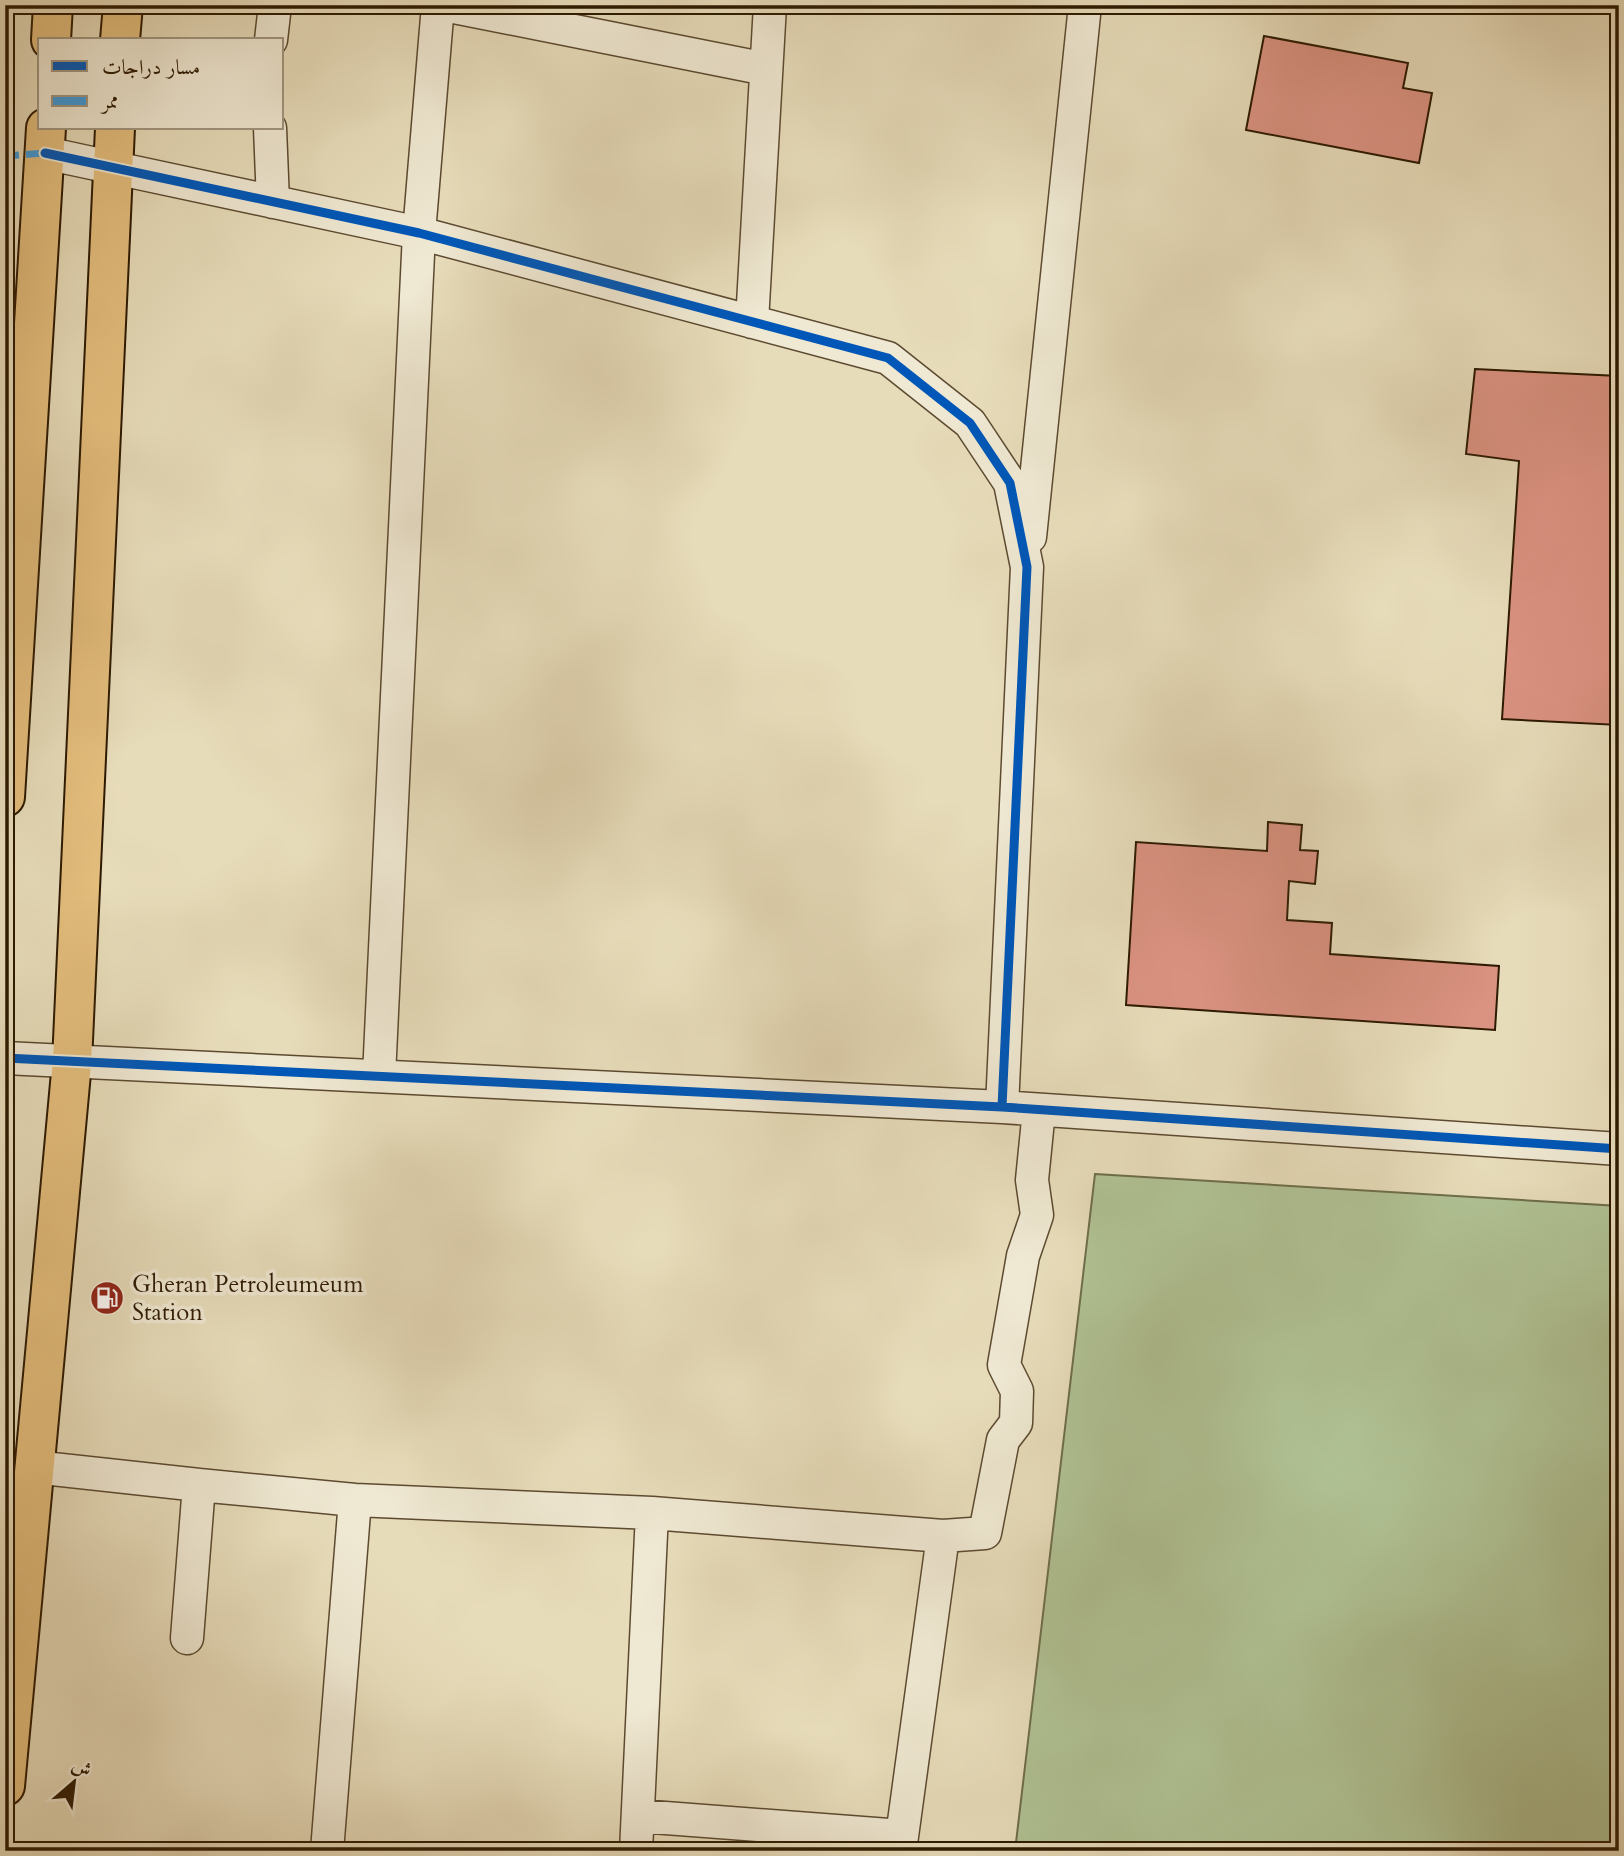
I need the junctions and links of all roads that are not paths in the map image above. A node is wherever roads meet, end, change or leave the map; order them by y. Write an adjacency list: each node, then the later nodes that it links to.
1 (53, 5): 8 (main road)
2 (123, 5): 9 (main road)
3 (275, 5): 10 (street)
4 (438, 5): 17 (street)
5 (444, 5): 11 (street)
6 (770, 5): 11 (street)
7 (1085, 5): 19 (street)
8 (51, 38)
9 (120, 38)
10 (271, 38)
11 (766, 69): 18 (street)
12 (115, 130): 15 (main road)
13 (270, 130): 16 (street)
14 (46, 140): 15 (street); 20 (main road)
15 (113, 167): 16 (street); 22 (main road)
16 (273, 202): 17 (street)
17 (419, 233): 18 (street); 23 (street)
18 (752, 322): 19 (street)
19 (1027, 567): 24 (street)
20 (5, 797)
21 (5, 1058): 22 (street)
22 (72, 1062): 23 (street); 27 (main road)
23 (379, 1076): 24 (street)
24 (1002, 1107): 25 (street)
25 (1039, 1110): 26 (street); 31 (street)
26 (1619, 1149)
27 (34, 1467): 28 (street); 33 (main road)
28 (199, 1485): 29 (street); 32 (street)
29 (355, 1500): 30 (street); 36 (street)
30 (652, 1513): 31 (street); 34 (street)
31 (943, 1536): 35 (street)
32 (187, 1638)
33 (5, 1786)
34 (639, 1816): 35 (street); 37 (street)
35 (901, 1843)
36 (327, 1851)
37 (636, 1851)

